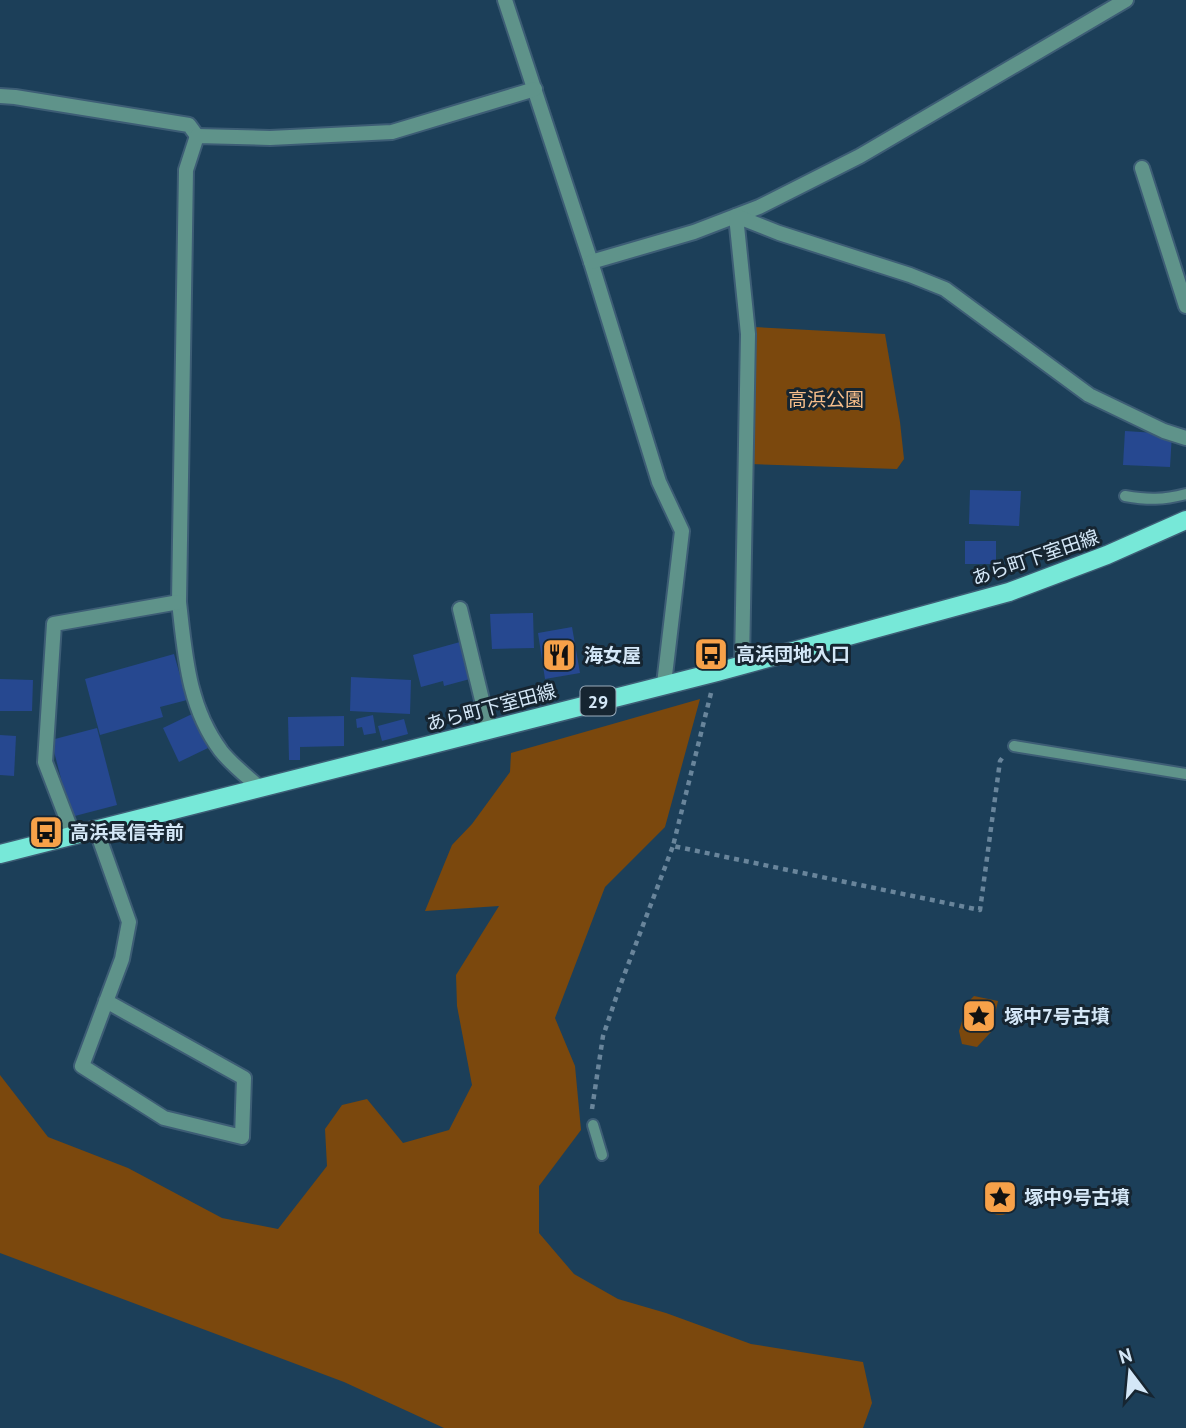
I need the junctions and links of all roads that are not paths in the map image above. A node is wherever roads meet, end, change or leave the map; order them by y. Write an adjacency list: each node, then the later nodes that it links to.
1 (505, 0): 3 (street)
2 (1124, 1): 7 (street)
3 (535, 89): 5 (street); 8 (street)
4 (0, 96): 5 (street)
5 (197, 136): 14 (street)
6 (1142, 168): 9 (street)
7 (736, 216): 8 (street); 10 (street); 16 (street)
8 (591, 262): 17 (street)
9 (1186, 306)
10 (1186, 438)
11 (1186, 494): 12 (lane)
12 (1125, 496)
13 (1186, 520): 16 (main road, あら町下室田線 / 29)
14 (180, 602): 21 (street); 23 (street)
15 (460, 609): 18 (street)
16 (742, 663): 17 (main road, あら町下室田線 / 29)
17 (664, 684): 18 (main road, あら町下室田線 / 29)
18 (489, 729): 21 (main road, あら町下室田線 / 29)
19 (1014, 746): 20 (lane)
20 (1186, 774)
21 (261, 789): 22 (main road, あら町下室田線 / 29)
22 (96, 829): 23 (main road, あら町下室田線 / 29); 25 (street)
23 (74, 835): 24 (main road, あら町下室田線 / 29)
24 (5, 851)
25 (106, 1000): 25 (street)
26 (593, 1125): 27 (lane)
27 (601, 1155)

